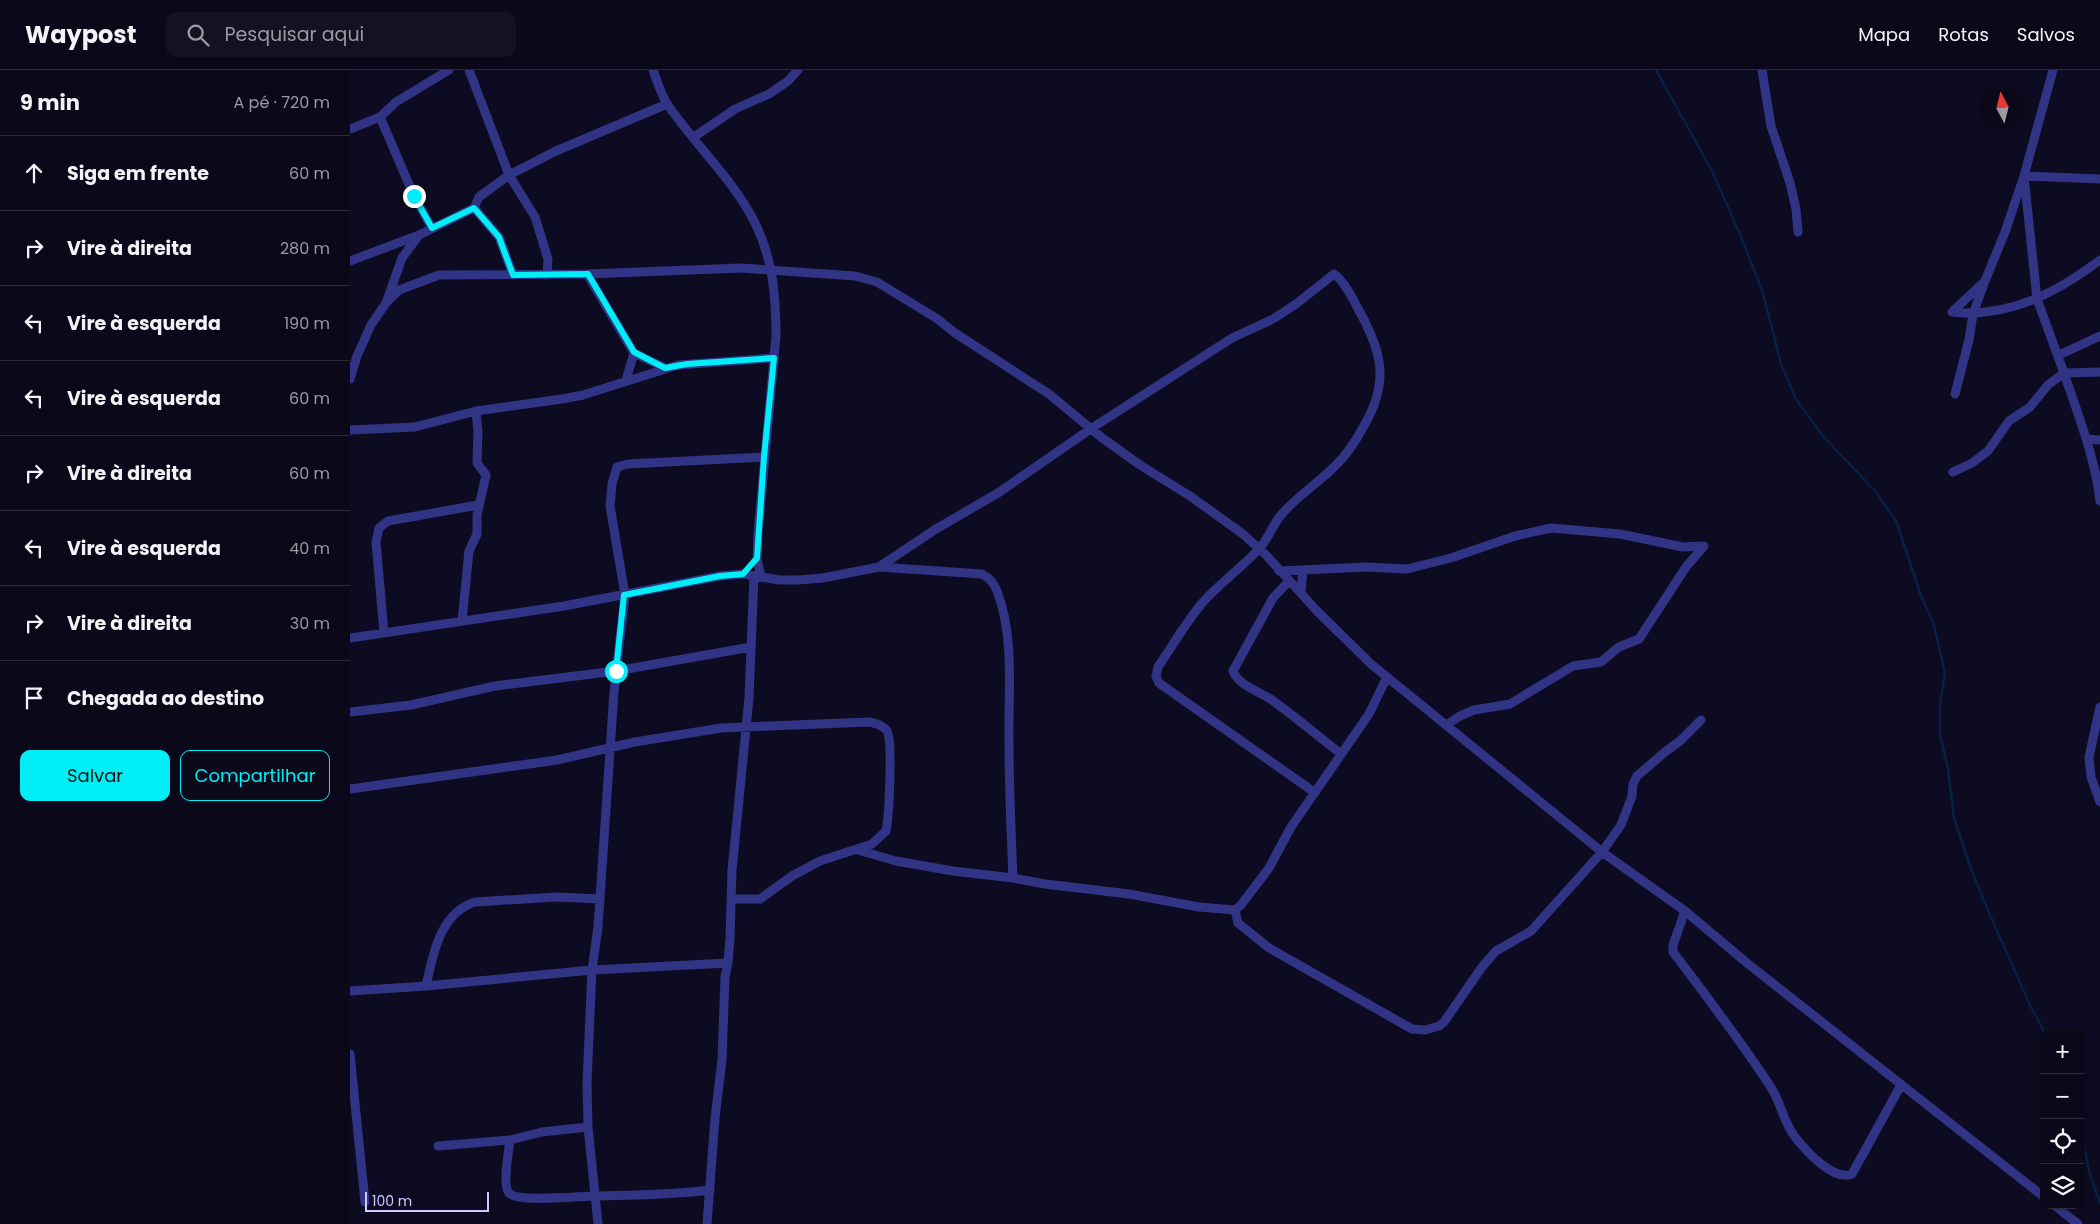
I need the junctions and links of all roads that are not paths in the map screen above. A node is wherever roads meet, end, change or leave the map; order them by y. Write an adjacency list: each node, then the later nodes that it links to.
1 (449, 70): 8 (street)
2 (469, 70): 11 (street)
3 (652, 70): 7 (street)
4 (798, 70): 10 (street)
5 (1762, 70): 16 (street)
6 (2053, 70): 12 (street)
7 (667, 104): 10 (street); 11 (street)
8 (380, 117): 9 (street); 15 (street)
9 (350, 129)
10 (694, 137): 21 (street)
11 (509, 175): 14 (street); 18 (street)
12 (2024, 176): 13 (street); 26 (street); 27 (street)
13 (2100, 179)
14 (474, 208): 15 (street); 24 (street)
15 (432, 228): 17 (street)
16 (1798, 232)
17 (419, 235): 20 (street); 28 (street)
18 (548, 259): 22 (street); 25 (street)
19 (2100, 260): 27 (street)
20 (350, 261)
21 (771, 269): 23 (street); 33 (street); 41 (street)
22 (564, 274): 23 (street); 25 (street)
23 (588, 274): 31 (street)
24 (513, 275): 25 (street); 28 (street)
25 (547, 275)
26 (1984, 281): 29 (street); 29 (street)
27 (2037, 299): 29 (street); 32 (street)
28 (386, 304): 37 (street)
29 (1973, 314): 39 (street)
30 (2100, 336): 32 (street)
31 (634, 352): 34 (street); 38 (street)
32 (2059, 355): 36 (street)
33 (774, 358): 34 (street); 45 (street)
34 (665, 368): 38 (street)
35 (2100, 372): 36 (street)
36 (2064, 373): 43 (street); 46 (street)
37 (350, 378)
38 (626, 380): 40 (street)
39 (1955, 394)
40 (476, 411): 42 (street); 48 (street)
41 (1092, 428): 49 (street); 49 (street); 51 (street)
42 (350, 430)
43 (2086, 439): 44 (street); 47 (street)
44 (2100, 440)
45 (764, 457): 50 (street); 58 (street)
46 (1953, 472)
47 (2100, 496)
48 (478, 505): 59 (street); 60 (street)
49 (1260, 549): 53 (street); 73 (street)
50 (757, 558): 54 (street); 55 (street)
51 (879, 567): 55 (street); 77 (street)
52 (1303, 570): 53 (street); 57 (street); 69 (street)
53 (1279, 571): 56 (street)
54 (743, 574): 55 (street); 58 (street)
55 (757, 576): 62 (street)
56 (1288, 582): 57 (street); 71 (street)
57 (1300, 592): 64 (street)
58 (624, 595): 59 (street); 63 (street)
59 (462, 620): 60 (street)
60 (384, 633): 61 (street)
61 (350, 638)
62 (751, 647): 63 (street); 68 (street)
63 (616, 671): 66 (street); 70 (street)
64 (1387, 677): 69 (street); 71 (street)
65 (2100, 707): 74 (street)
66 (350, 712)
67 (1700, 720): 76 (street)
68 (747, 725): 70 (street); 75 (street); 79 (street)
69 (1446, 725): 76 (street)
70 (612, 748): 72 (street); 78 (street)
71 (1340, 753): 73 (street)
72 (350, 789)
73 (1314, 792): 80 (street)
74 (2100, 802)
75 (858, 850): 77 (street); 79 (street)
76 (1602, 852): 80 (street); 81 (street)
77 (1012, 878): 80 (street)
78 (600, 899): 83 (street); 84 (street)
79 (732, 899): 82 (street)
80 (1235, 910)
81 (1685, 911): 87 (street); 87 (street)
82 (728, 963): 83 (street); 91 (street)
83 (592, 970): 84 (street); 88 (street)
84 (426, 986): 85 (street)
85 (350, 991)
86 (350, 1054): 94 (street)
87 (1901, 1085): 92 (street)
88 (588, 1127): 89 (street); 93 (street)
89 (510, 1140): 90 (street); 93 (street)
90 (438, 1146)
91 (710, 1190): 93 (street); 97 (street)
92 (2040, 1194)
93 (594, 1196): 96 (street)
94 (365, 1202)
95 (2059, 1209): 98 (street)
96 (598, 1224)
97 (706, 1224)
98 (2078, 1224)

